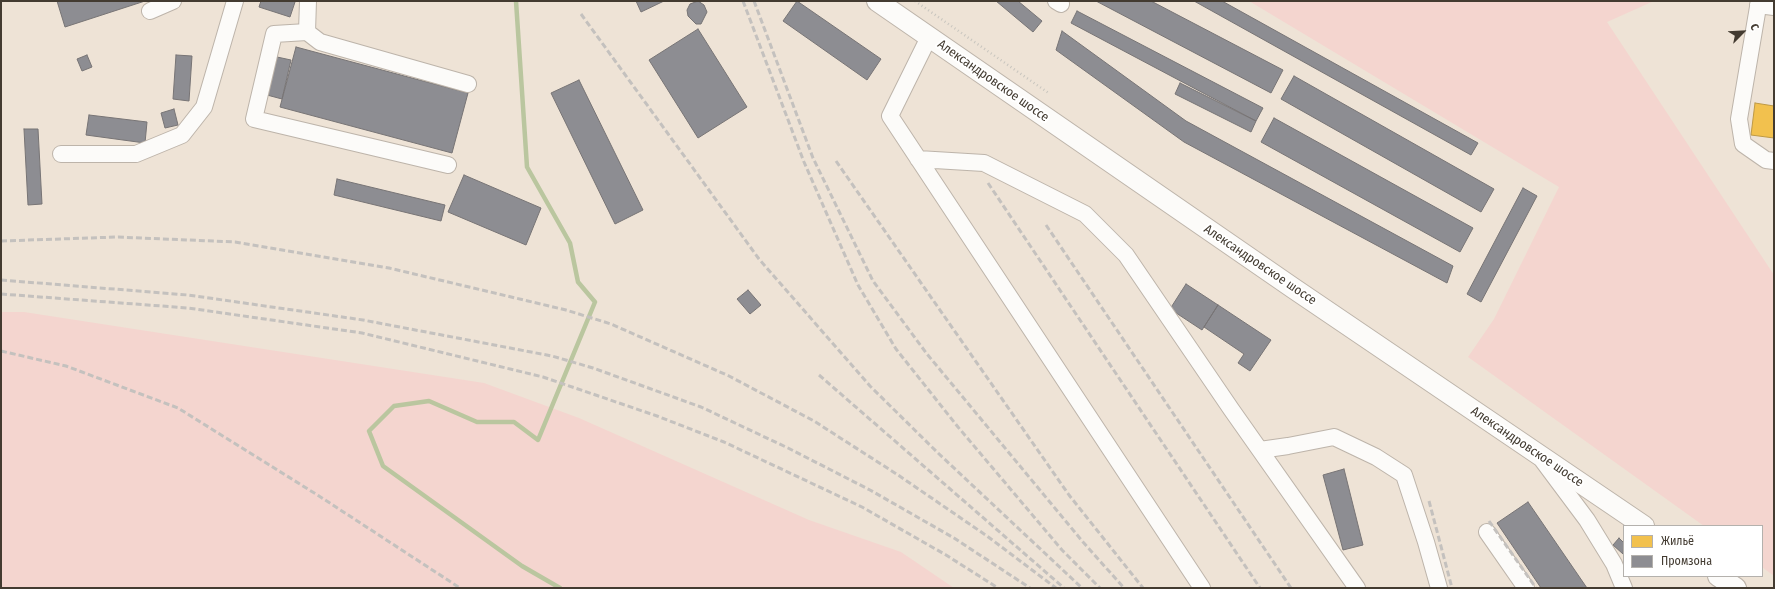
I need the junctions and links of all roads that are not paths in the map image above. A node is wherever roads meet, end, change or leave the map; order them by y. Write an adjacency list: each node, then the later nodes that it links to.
1 (173, 1): 6 (street)
2 (235, 1): 10 (street)
3 (308, 1): 7 (street)
4 (877, 1): 8 (main road, Александровское шоссе)
5 (1764, 4): 12 (street)
6 (150, 11)
7 (307, 32): 9 (street); 13 (street)
8 (929, 37): 11 (street); 15 (main road, Александровское шоссе)
9 (468, 84)
10 (61, 154)
11 (918, 160): 14 (street); 19 (street)
12 (1774, 161)
13 (448, 165)
14 (1260, 450): 20 (street); 21 (street)
15 (1537, 454): 16 (main road, Александровское шоссе); 23 (street)
16 (1643, 525)
17 (1488, 532): 22 (street)
18 (1720, 577): 24 (main road)
19 (1202, 588)
20 (1358, 588)
21 (1439, 588)
22 (1526, 588)
23 (1624, 588)
24 (1736, 588)

